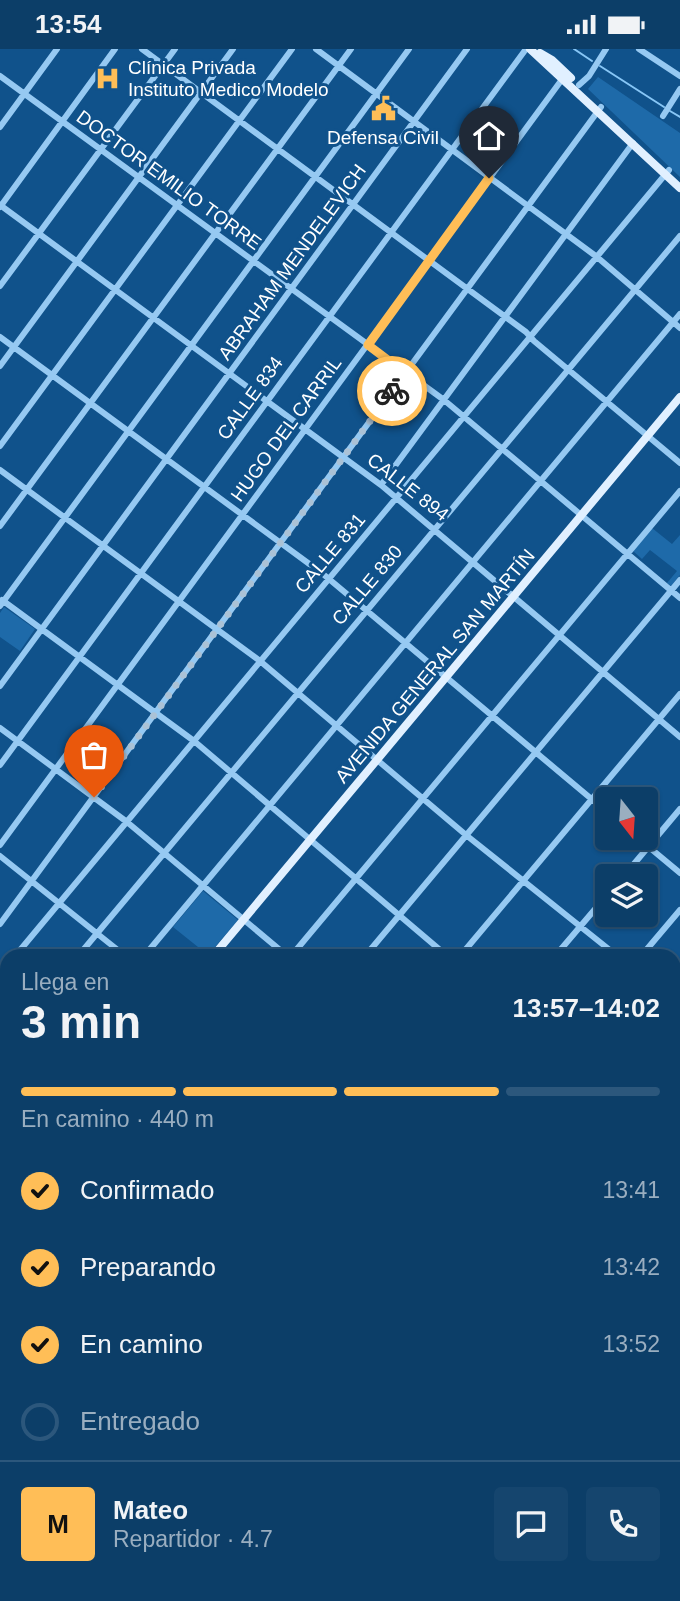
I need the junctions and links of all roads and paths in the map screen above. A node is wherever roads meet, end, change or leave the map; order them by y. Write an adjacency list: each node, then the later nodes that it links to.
1 (57, 49): 23 (street)
2 (115, 49): 26 (street)
3 (142, 49): 14 (street)
4 (175, 49): 14 (street)
5 (233, 49): 21 (street)
6 (292, 49): 27 (street)
7 (316, 49): 15 (street)
8 (351, 49): 15 (street)
9 (409, 49): 22 (street)
10 (467, 49): 28 (street, ABRAHAM MENDELEVICH)
11 (530, 49): 17 (main road); 33 (street, CALLE 834)
12 (606, 49): 19 (street)
13 (639, 49): 18 (street)
14 (163, 65): 21 (street); 31 (street)
15 (338, 66): 22 (street); 32 (street)
16 (0, 76): 23 (street, DOCTOR EMILIO TORRE)
17 (565, 76): 19 (main road); 24 (main road); 37 (street, HUGO DEL CARRIL)
18 (680, 76)
19 (579, 85): 24 (main road)
20 (680, 89): 25 (street)
21 (200, 93): 27 (street); 35 (street)
22 (376, 93): 28 (street); 36 (street)
23 (24, 94): 26 (street, DOCTOR EMILIO TORRE); 29 (street)
24 (600, 109): 30 (main road); 34 (main road); 43 (street)
25 (663, 116)
26 (62, 121): 31 (street, DOCTOR EMILIO TORRE); 40 (street)
27 (239, 121): 32 (street); 41 (street)
28 (414, 122): 33 (street); 42 (street, ABRAHAM MENDELEVICH)
29 (0, 127)
30 (633, 143): 34 (main road); 47 (street)
31 (101, 149): 35 (street, DOCTOR EMILIO TORRE); 44 (street)
32 (276, 149): 36 (street); 45 (street)
33 (452, 150): 37 (street); 46 (street, CALLE 834)
34 (667, 172): 38 (main road); 39 (main road); 49 (street, CALLE 831)
35 (139, 177): 41 (street, DOCTOR EMILIO TORRE); 50 (street)
36 (314, 178): 42 (street); 51 (street)
37 (489, 178): 43 (street); 52 (street, HUGO DEL CARRIL)
38 (680, 181)
39 (680, 188)
40 (0, 205): 44 (street, CALLE 894)
41 (177, 205): 45 (street, DOCTOR EMILIO TORRE); 55 (street)
42 (352, 206): 46 (street); 54 (street, ABRAHAM MENDELEVICH)
43 (528, 206): 47 (street); 56 (street)
44 (38, 233): 50 (street, CALLE 894); 53 (street)
45 (215, 233): 51 (street, DOCTOR EMILIO TORRE); 61 (street)
46 (391, 233): 52 (street); 59 (street, CALLE 834)
47 (566, 235): 49 (street); 60 (street)
48 (680, 236): 57 (street, CALLE 830)
49 (597, 257): 57 (street); 64 (street, CALLE 831)
50 (78, 261): 55 (street, CALLE 894); 68 (street)
51 (253, 261): 54 (street, DOCTOR EMILIO TORRE); 66 (street)
52 (429, 261): 56 (street); 67 (street, HUGO DEL CARRIL)
53 (0, 286)
54 (292, 289): 59 (street, DOCTOR EMILIO TORRE); 71 (street, ABRAHAM MENDELEVICH)
55 (115, 290): 61 (street, CALLE 894); 73 (street)
56 (467, 290): 60 (street); 72 (street)
57 (635, 290): 62 (street); 70 (street, CALLE 830)
58 (680, 314): 62 (street)
59 (329, 316): 67 (street, DOCTOR EMILIO TORRE); 75 (street, CALLE 834)
60 (505, 317): 64 (street); 76 (street)
61 (153, 318): 66 (street, CALLE 894); 78 (street)
62 (673, 322): 63 (street); 77 (street)
63 (680, 328)
64 (530, 336): 70 (street); 79 (street, CALLE 831)
65 (0, 337): 68 (street)
66 (192, 345): 71 (street, CALLE 894); 81 (street)
67 (368, 345): 72 (street, DOCTOR EMILIO TORRE); 80 (street, HUGO DEL CARRIL)
68 (14, 347): 69 (street); 73 (street)
69 (0, 366)
70 (568, 369): 77 (street); 84 (street, CALLE 830)
71 (231, 373): 75 (street, CALLE 894); 86 (street, ABRAHAM MENDELEVICH)
72 (405, 373): 76 (street, DOCTOR EMILIO TORRE); 85 (street)
73 (52, 375): 78 (street); 83 (street)
74 (680, 397): 82 (main road, AVENIDA GENERAL SAN MARTÍN)
75 (268, 400): 80 (street, CALLE 894); 91 (street, CALLE 834)
76 (444, 400): 79 (street, DOCTOR EMILIO TORRE); 90 (street)
77 (607, 402): 82 (street); 89 (street)
78 (90, 403): 81 (street); 92 (street)
79 (464, 418): 84 (street, DOCTOR EMILIO TORRE); 94 (street, CALLE 831)
80 (305, 428): 85 (street, CALLE 894); 95 (street, HUGO DEL CARRIL)
81 (128, 432): 86 (street); 97 (street)
82 (647, 436): 87 (street); 96 (main road, AVENIDA GENERAL SAN MARTÍN)
83 (0, 446)
84 (501, 449): 89 (street, DOCTOR EMILIO TORRE); 99 (street, CALLE 830)
85 (344, 457): 90 (street, CALLE 894); 100 (street)
86 (166, 460): 91 (street); 101 (street, ABRAHAM MENDELEVICH)
87 (680, 463)
88 (0, 470): 92 (street)
89 (540, 481): 96 (street, DOCTOR EMILIO TORRE); 103 (street)
90 (381, 485): 94 (street, CALLE 894)
91 (204, 488): 95 (street); 104 (street, CALLE 834)
92 (27, 489): 97 (street); 98 (street)
93 (680, 491): 102 (street)
94 (397, 497): 99 (street, CALLE 894); 105 (street, CALLE 831)
95 (242, 515): 100 (street); 110 (street, HUGO DEL CARRIL)
96 (581, 516): 102 (street, DOCTOR EMILIO TORRE); 108 (main road, AVENIDA GENERAL SAN MARTÍN)
97 (65, 517): 101 (street); 111 (street)
98 (0, 526)
99 (436, 529): 103 (street, CALLE 894); 112 (street, CALLE 830)
100 (280, 543): 105 (street); 114 (street)
101 (103, 545): 104 (street); 113 (street, ABRAHAM MENDELEVICH)
102 (627, 554): 107 (street, DOCTOR EMILIO TORRE); 115 (street)
103 (474, 561): 108 (street, CALLE 894); 116 (street)
104 (141, 574): 110 (street); 117 (street, CALLE 834)
105 (329, 579): 112 (street); 118 (street, CALLE 831)
106 (680, 580): 107 (street)
107 (671, 591): 109 (street, DOCTOR EMILIO TORRE); 119 (street)
108 (515, 596): 115 (street, CALLE 894); 120 (main road, AVENIDA GENERAL SAN MARTÍN)
109 (680, 598)
110 (179, 601): 114 (street); 121 (street, HUGO DEL CARRIL)
111 (1, 602): 113 (street)
112 (366, 611): 116 (street); 123 (street, CALLE 830)
113 (41, 629): 117 (street); 122 (street, ABRAHAM MENDELEVICH)
114 (218, 630): 118 (street); 125 (street)
115 (560, 634): 119 (street, CALLE 894); 126 (street)
116 (404, 643): 120 (street); 128 (street)
117 (79, 657): 121 (street); 131 (street, CALLE 834)
118 (260, 661): 123 (street); 132 (street, CALLE 831)
119 (603, 671): 127 (street, CALLE 894); 133 (street)
120 (446, 677): 126 (street); 134 (main road, AVENIDA GENERAL SAN MARTÍN)
121 (117, 685): 125 (street); 136 (street, HUGO DEL CARRIL)
122 (0, 686)
123 (298, 693): 128 (street); 137 (street, CALLE 830)
124 (680, 694): 127 (street)
125 (155, 713): 132 (street); 138 (street)
126 (492, 716): 133 (street); 139 (street)
127 (660, 719): 130 (street, CALLE 894); 140 (street)
128 (336, 726): 134 (street); 141 (street)
129 (0, 728): 131 (street)
130 (680, 737)
131 (18, 741): 135 (street, CALLE 834); 136 (street)
132 (194, 741): 137 (street); 143 (street, CALLE 831)
133 (535, 752): 140 (street); 144 (street)
134 (377, 760): 139 (street); 146 (main road, AVENIDA GENERAL SAN MARTÍN)
135 (0, 765)
136 (56, 769): 138 (street); 147 (street, HUGO DEL CARRIL)
137 (231, 774): 141 (street); 149 (street, CALLE 830)
138 (94, 797): 143 (street); 153 (street)
139 (423, 799): 144 (street); 152 (street)
140 (593, 800): 154 (street)
141 (269, 805): 146 (street); 155 (street)
142 (680, 809): 145 (street)
143 (127, 822): 149 (street); 156 (street, CALLE 831)
144 (466, 835): 154 (street); 159 (street)
145 (658, 835)
146 (310, 840): 152 (street); 160 (main road, AVENIDA GENERAL SAN MARTÍN)
147 (0, 845)
148 (653, 851): 151 (street)
149 (164, 854): 155 (street); 163 (street, CALLE 830)
150 (0, 856): 153 (street)
151 (680, 873)
152 (356, 878): 159 (street); 170 (street)
153 (33, 881): 156 (street); 161 (street)
154 (524, 881): 162 (street); 173 (street)
155 (203, 885): 160 (street); 167 (street)
156 (61, 902): 163 (street); 164 (street, CALLE 831)
157 (595, 909): 162 (street)
158 (680, 910): 176 (street)
159 (400, 915): 171 (street); 172 (street)
160 (244, 921): 168 (main road, AVENIDA GENERAL SAN MARTÍN); 169 (street)
161 (0, 924)
162 (581, 926): 174 (street); 175 (street)
163 (98, 933): 165 (street, CALLE 830); 166 (street)
164 (21, 949)
165 (84, 949)
166 (117, 949)
167 (150, 949)
168 (219, 949)
169 (279, 949)
170 (297, 949)
171 (371, 949)
172 (439, 949)
173 (466, 949)
174 (561, 949)
175 (609, 949)
176 (647, 949)

